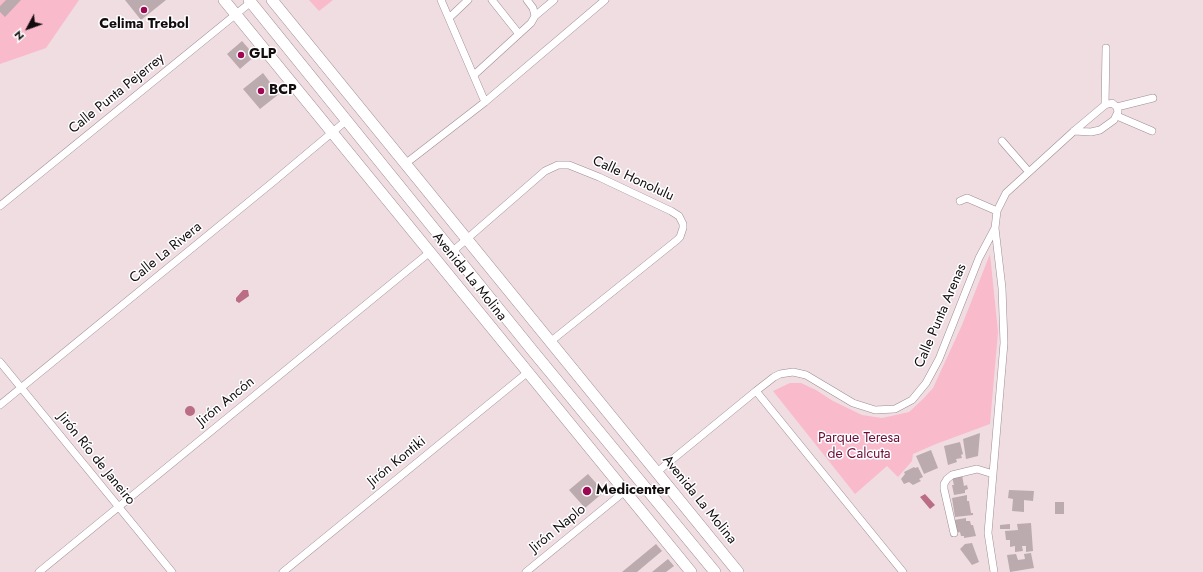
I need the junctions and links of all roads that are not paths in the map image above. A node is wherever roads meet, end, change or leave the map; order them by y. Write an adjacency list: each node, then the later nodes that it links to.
1 (224, 0): 10 (main road, Avenida La Molina)
2 (272, 0): 15 (main road, Avenida La Molina)
3 (441, 0): 12 (street)
4 (468, 0): 12 (street)
5 (492, 0): 13 (street)
6 (527, 0): 11 (street)
7 (554, 0): 11 (street)
8 (605, 0): 19 (street)
9 (250, 1): 10 (street, Calle Punta Pejerrey); 16 (main road, Avenida La Molina)
10 (236, 13): 26 (main road, Avenida La Molina); 31 (street, Calle Punta Pejerrey)
11 (535, 16): 13 (street)
12 (449, 18): 17 (street)
13 (519, 34): 17 (street)
14 (1106, 48): 20 (street)
15 (321, 60): 16 (main road); 28 (main road, Avenida La Molina)
16 (300, 62): 23 (main road, Avenida La Molina)
17 (474, 75): 19 (street)
18 (1153, 98): 21 (street)
19 (485, 102): 28 (street)
20 (1105, 105): 21 (street); 24 (street, Calle Punta Arenas)
21 (1117, 106): 22 (street)
22 (1118, 116): 24 (street); 25 (street)
23 (347, 120): 26 (street, Calle La Rivera); 35 (main road, Avenida La Molina)
24 (1074, 131): 29 (street, Calle Punta Arenas)
25 (1152, 131)
26 (332, 133): 36 (main road, Avenida La Molina); 40 (street, Calle La Rivera)
27 (1002, 141): 29 (street)
28 (405, 164): 34 (main road, Avenida La Molina)
29 (1029, 172): 32 (street, Calle Punta Arenas)
30 (960, 201): 32 (street)
31 (0, 206)
32 (997, 211): 33 (street, Calle Punta Arenas)
33 (995, 228): 41 (street, Calle Punta Arenas); 44 (street, Calle Punta Arenas)
34 (466, 239): 35 (street, Calle Honolulu); 37 (main road, Avenida La Molina); 37 (street, Calle Honolulu)
35 (453, 251): 53 (main road, Avenida La Molina)
36 (430, 252): 39 (main road, Avenida La Molina); 46 (street, Jirón Ancón)
37 (550, 342): 43 (main road, Avenida La Molina)
38 (0, 362): 40 (street, Jirón Río de Janeiro)
39 (528, 372): 45 (main road, Avenida La Molina); 50 (street, Jirón Kontiki)
40 (21, 388): 42 (street, Calle La Rivera); 46 (street, Jirón Río de Janeiro)
41 (756, 391): 43 (street, Calle Punta Arenas); 55 (street)
42 (0, 405)
43 (657, 472): 54 (main road, Avenida La Molina)
44 (993, 474): 47 (street); 56 (street, Calle Punta Arenas)
45 (625, 491): 51 (street, Jirón Naplo); 52 (main road, Avenida La Molina)
46 (119, 507): 48 (street, Jirón Ancón); 49 (street, Jirón Río de Janeiro)
47 (954, 533)
48 (39, 572)
49 (172, 572)
50 (283, 572)
51 (526, 572)
52 (691, 572)
53 (715, 572)
54 (738, 572)
55 (903, 572)
56 (994, 572)

